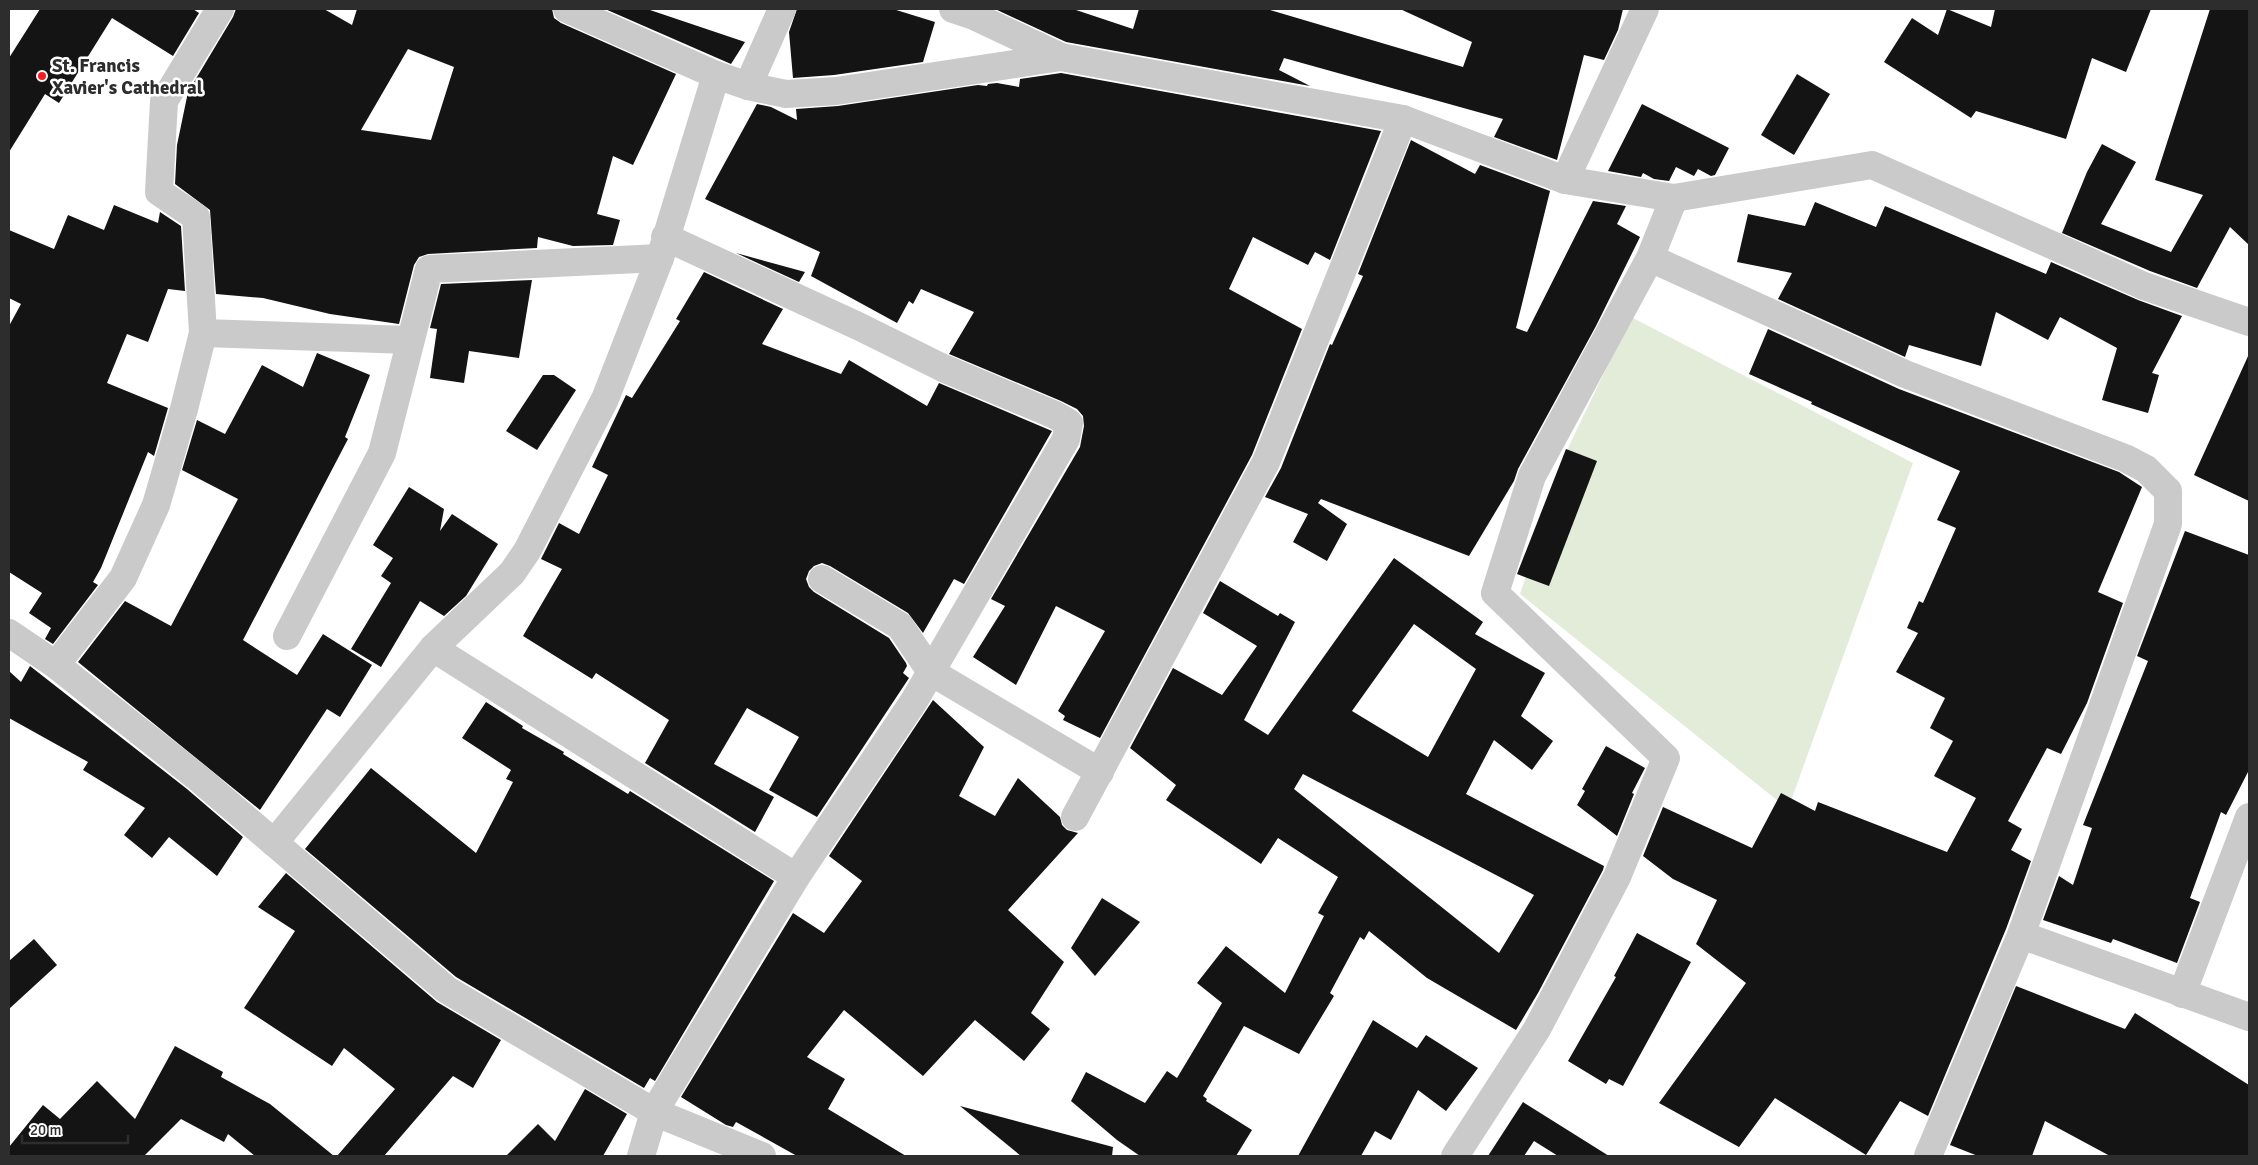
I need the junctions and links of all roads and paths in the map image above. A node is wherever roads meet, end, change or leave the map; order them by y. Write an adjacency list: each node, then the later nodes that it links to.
1 (220, 9): 15 (street)
2 (567, 9): 7 (street)
3 (782, 9): 8 (street)
4 (953, 9): 6 (street)
5 (1645, 9): 10 (street)
6 (1061, 57): 8 (street); 9 (street)
7 (716, 75): 8 (street); 12 (street)
8 (748, 86)
9 (1403, 119): 10 (street); 23 (street)
10 (1565, 180): 11 (street)
11 (1674, 198): 13 (street); 14 (street)
12 (663, 247): 16 (street); 20 (street); 22 (street)
13 (1650, 258): 28 (street); 34 (street)
14 (2249, 322)
15 (203, 332): 16 (street); 21 (street)
16 (409, 340): 19 (street)
17 (822, 579): 22 (street)
18 (9, 633): 21 (street)
19 (287, 636)
20 (433, 648): 26 (street); 27 (street)
21 (56, 665): 26 (street)
22 (931, 672): 23 (street); 27 (street)
23 (1100, 772): 24 (street)
24 (1075, 817)
25 (2249, 817): 29 (street)
26 (274, 843): 31 (street)
27 (796, 877): 31 (street)
28 (2021, 936): 29 (street); 35 (street)
29 (2182, 994): 30 (street)
30 (2249, 1017)
31 (654, 1112): 32 (street); 33 (street)
32 (641, 1156)
33 (762, 1156)
34 (1455, 1156)
35 (1928, 1156)

